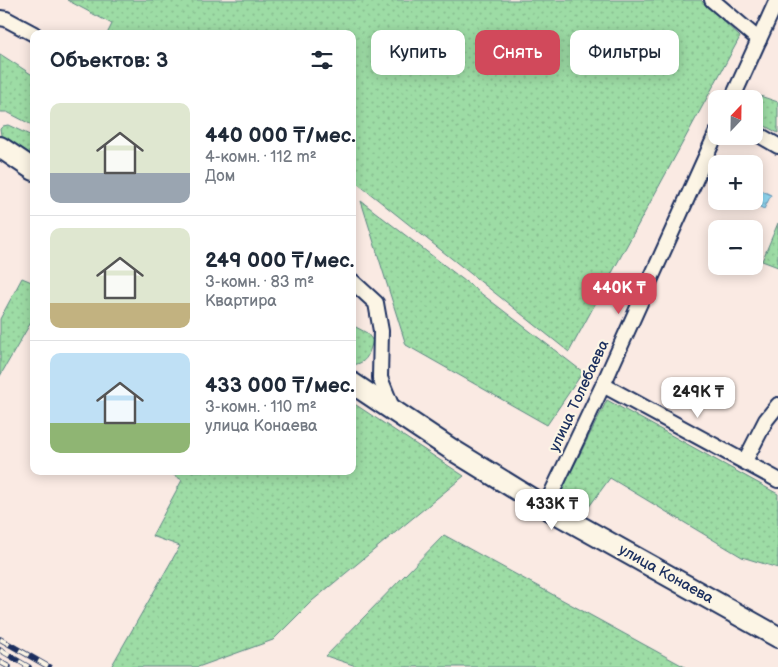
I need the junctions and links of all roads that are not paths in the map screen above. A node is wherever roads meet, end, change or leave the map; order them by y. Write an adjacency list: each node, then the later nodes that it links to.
1 (712, 0): 5 (street)
2 (777, 0): 5 (street)
3 (0, 18): 4 (street)
4 (30, 32)
5 (759, 40): 6 (street)
6 (736, 90)
7 (763, 137): 9 (street)
8 (711, 145): 13 (street, улица Толебаева)
9 (778, 146)
10 (0, 147): 11 (main road)
11 (30, 167)
12 (356, 285): 15 (street)
13 (603, 385): 17 (street); 19 (street, улица Толебаева)
14 (356, 386): 15 (main road, улица Конаева)
15 (393, 410): 19 (main road, улица Конаева)
16 (777, 410): 17 (street)
17 (746, 461): 18 (street)
18 (778, 480)
19 (545, 507): 20 (main road, улица Конаева)
20 (778, 637)

